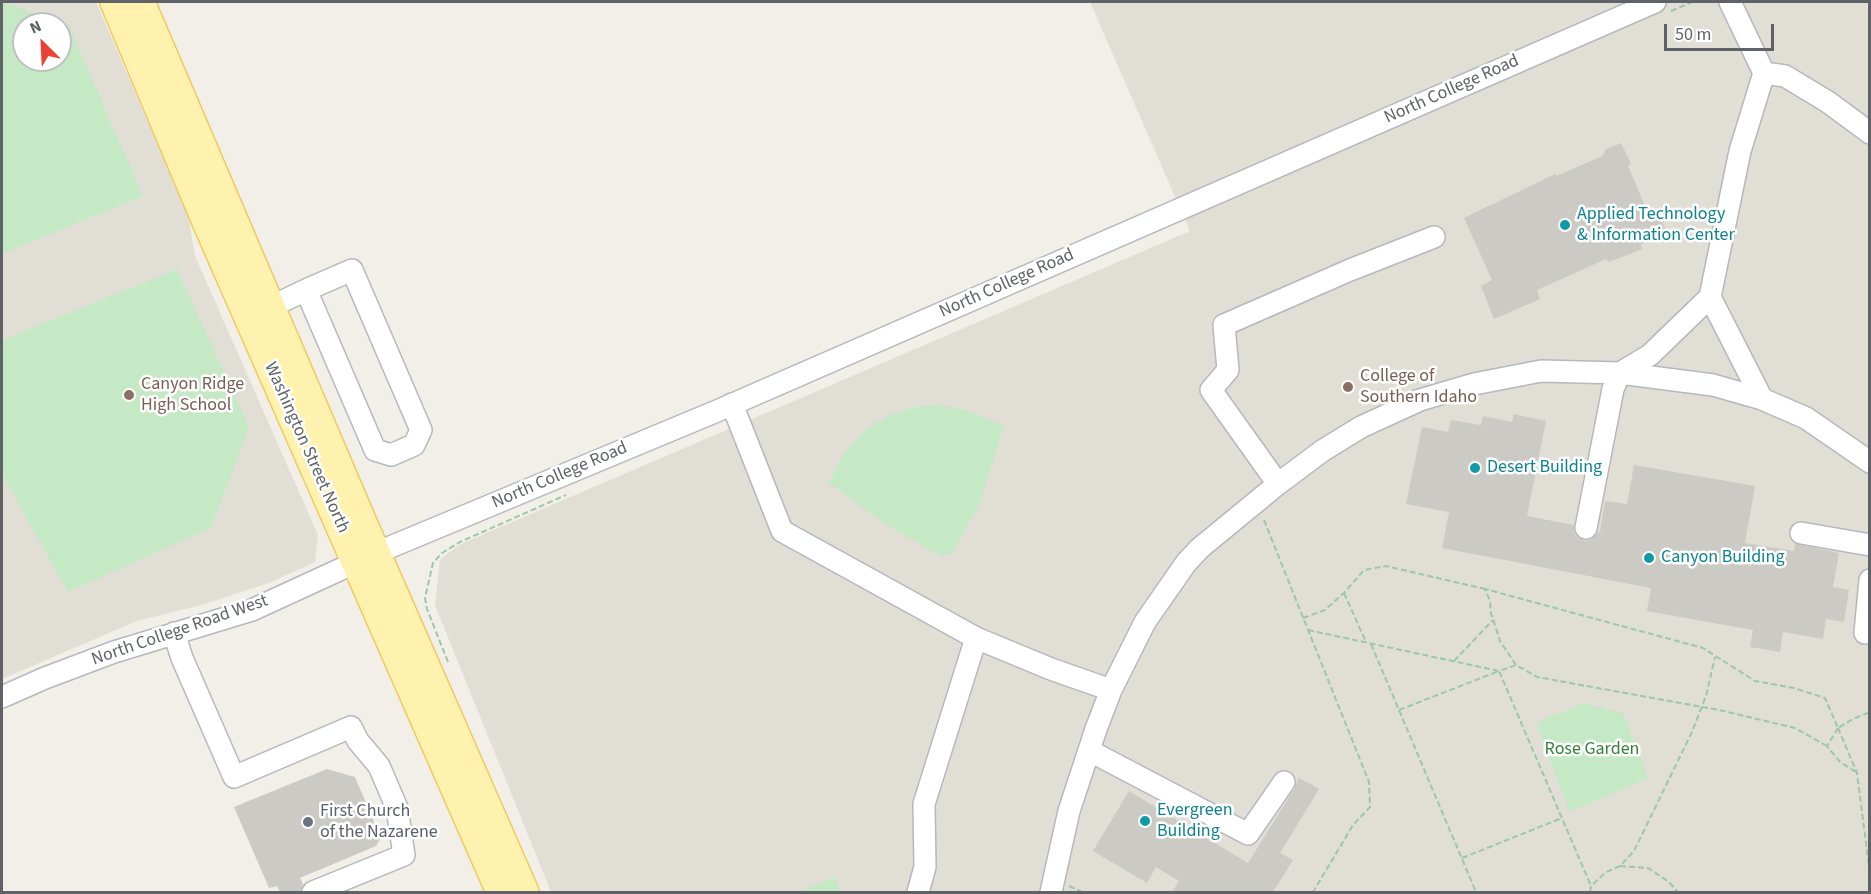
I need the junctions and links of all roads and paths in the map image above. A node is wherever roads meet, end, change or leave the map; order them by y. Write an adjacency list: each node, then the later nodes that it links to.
1 (114, 2): 21 (main road, Washington Street North)
2 (141, 2): 10 (main road, Washington Street North)
3 (1655, 2): 13 (street, North College Road)
4 (1730, 2): 5 (street)
5 (1764, 73): 6 (street); 9 (street)
6 (1869, 133)
7 (1434, 237): 15 (street)
8 (306, 291): 8 (street); 10 (street)
9 (1710, 297): 11 (street); 12 (street)
10 (269, 304): 21 (main road, Washington Street North)
11 (1620, 373): 12 (street); 15 (street); 18 (street)
12 (1762, 399): 14 (street)
13 (732, 404): 21 (street, North College Road); 31 (street)
14 (1869, 462)
15 (1278, 484): 17 (street)
16 (568, 494): 25 (path)
17 (1256, 501): 26 (path); 38 (street)
18 (1586, 528)
19 (1802, 533): 20 (street)
20 (1869, 545)
21 (366, 557): 29 (street, North College Road West); 55 (main road, Washington Street North); 56 (main road, Washington Street North)
22 (1869, 580): 30 (street)
23 (1485, 589): 24 (path); 27 (path); 34 (path)
24 (1344, 593): 26 (path); 32 (path)
25 (425, 598)
26 (1304, 618): 28 (path)
27 (1493, 620): 35 (path); 36 (path)
28 (1308, 630): 32 (path); 59 (path)
29 (174, 633): 39 (street, North College Road West); 54 (street)
30 (1865, 633)
31 (976, 638): 38 (street); 57 (street)
32 (1366, 643): 33 (path)
33 (1371, 644): 35 (path); 41 (path)
34 (1715, 656): 40 (path); 43 (path)
35 (1454, 662): 37 (path)
36 (1516, 665): 37 (path); 40 (path)
37 (1499, 671): 41 (path); 48 (path)
38 (1111, 690): 45 (street)
39 (2, 697)
40 (1702, 706): 44 (path); 50 (path)
41 (1399, 710): 49 (path)
42 (1869, 712): 43 (path)
43 (1838, 728): 44 (path); 46 (path)
44 (1827, 746): 46 (path)
45 (1090, 751): 47 (street); 53 (street)
46 (1857, 773): 51 (path)
47 (1284, 782)
48 (1562, 818): 49 (path); 52 (path)
49 (1462, 858): 60 (path)
50 (1620, 866): 52 (path); 62 (path)
51 (1869, 874)
52 (1591, 886): 61 (path)
53 (1060, 889): 58 (path)
54 (313, 892)
55 (500, 892)
56 (525, 892)
57 (918, 892)
58 (1082, 892)
59 (1313, 892)
60 (1476, 892)
61 (1590, 892)
62 (1678, 892)

